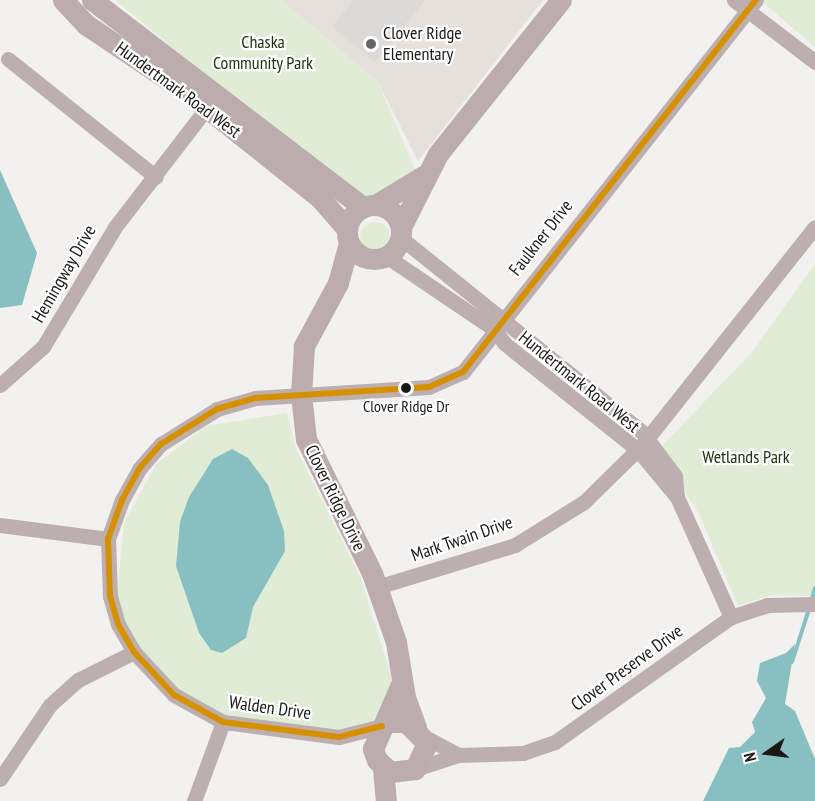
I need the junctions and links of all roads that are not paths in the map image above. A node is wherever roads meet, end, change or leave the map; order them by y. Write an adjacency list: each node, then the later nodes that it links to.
1 (63, 0): 8 (street, Hundertmark Road West)
2 (92, 0): 8 (street, Hundertmark Road West)
3 (561, 0): 9 (street)
4 (734, 0): 5 (street)
5 (751, 6): 7 (street); 17 (street, Faulkner Drive)
6 (8, 59): 10 (street)
7 (815, 62)
8 (211, 103): 10 (street, Hemingway Drive); 11 (street, Hundertmark Road West); 14 (street, Hundertmark Road West)
9 (426, 174): 11 (street); 13 (street)
10 (156, 177): 18 (street, Hemingway Drive)
11 (370, 206): 13 (street); 14 (street)
12 (815, 227): 20 (street, Mark Twain Drive)
13 (401, 232): 15 (street); 17 (street, Hundertmark Road West)
14 (348, 236): 15 (street); 16 (street, Clover Ridge Drive)
15 (381, 258): 16 (street, Clover Ridge Drive); 17 (street, Hundertmark Road West)
16 (338, 283): 19 (street, Clover Ridge Drive)
17 (498, 325): 19 (street, Faulkner Drive); 20 (street, Hundertmark Road West)
18 (0, 385)
19 (300, 395): 22 (street, Walden Drive); 23 (street, Clover Ridge Drive)
20 (642, 444): 23 (street, Mark Twain Drive); 25 (street, Hundertmark Road West)
21 (0, 525): 22 (street)
22 (108, 539): 26 (street, Walden Drive)
23 (377, 587): 27 (street, Clover Ridge Drive)
24 (815, 603): 25 (street, Clover Preserve Drive)
25 (731, 617): 32 (street, Clover Preserve Drive)
26 (134, 652): 28 (street, Walden Drive); 35 (street)
27 (402, 680): 29 (street, Clover Ridge Drive); 30 (street, Clover Ridge Drive)
28 (223, 722): 31 (street, Walden Drive); 36 (street)
29 (385, 724): 30 (street); 31 (street, Walden Drive); 33 (street)
30 (419, 732): 32 (street, Clover Preserve Drive); 34 (street)
31 (339, 737): 33 (street, Walden Drive)
32 (459, 755): 34 (street, Clover Preserve Drive)
33 (380, 764): 34 (street); 37 (street)
34 (411, 771): 38 (street)
35 (0, 779)
36 (194, 801)
37 (386, 801)
38 (391, 801)

